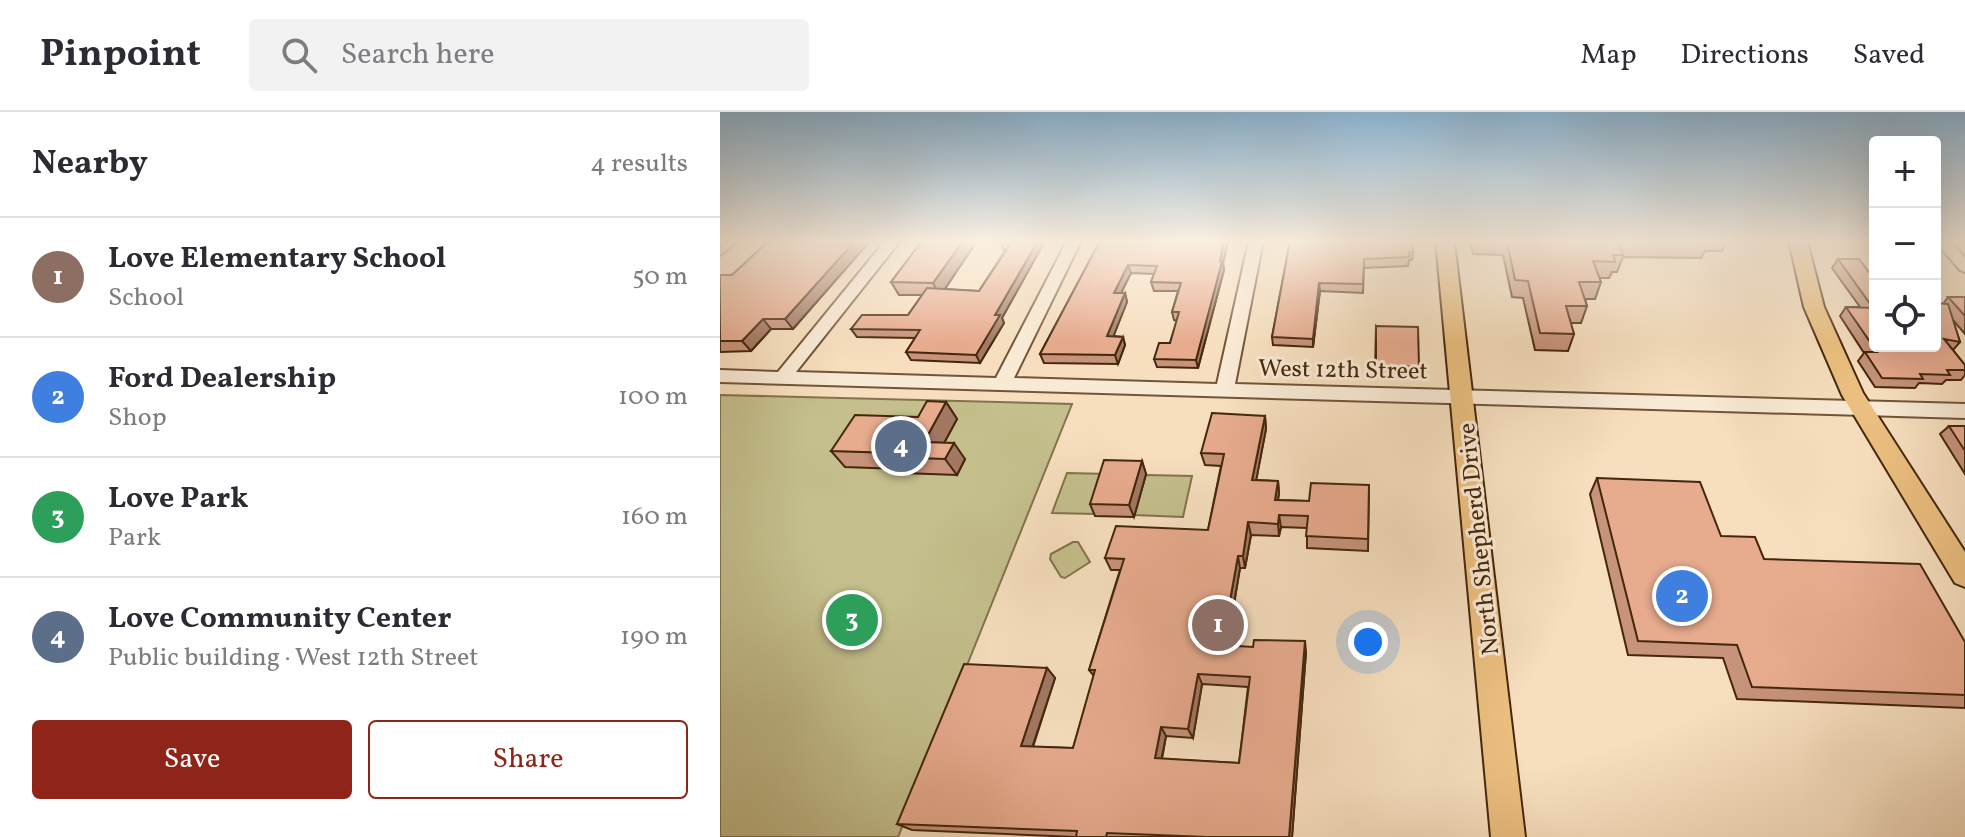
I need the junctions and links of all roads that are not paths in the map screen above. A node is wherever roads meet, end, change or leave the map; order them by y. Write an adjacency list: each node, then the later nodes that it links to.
1 (866, 275): 7 (street)
2 (1057, 275): 8 (street)
3 (1249, 275): 9 (street)
4 (1449, 275): 10 (main road, North Shepherd Drive)
5 (1806, 275): 11 (main road)
6 (720, 376): 7 (street, West 12th Street)
7 (782, 378): 8 (street, West 12th Street)
8 (1002, 384): 9 (street, West 12th Street)
9 (1225, 390): 10 (street, West 12th Street)
10 (1463, 396): 11 (street, West 12th Street); 14 (main road, North Shepherd Drive)
11 (1862, 409): 12 (street, West 12th Street); 13 (main road)
12 (1965, 411)
13 (1965, 575)
14 (1508, 837)

